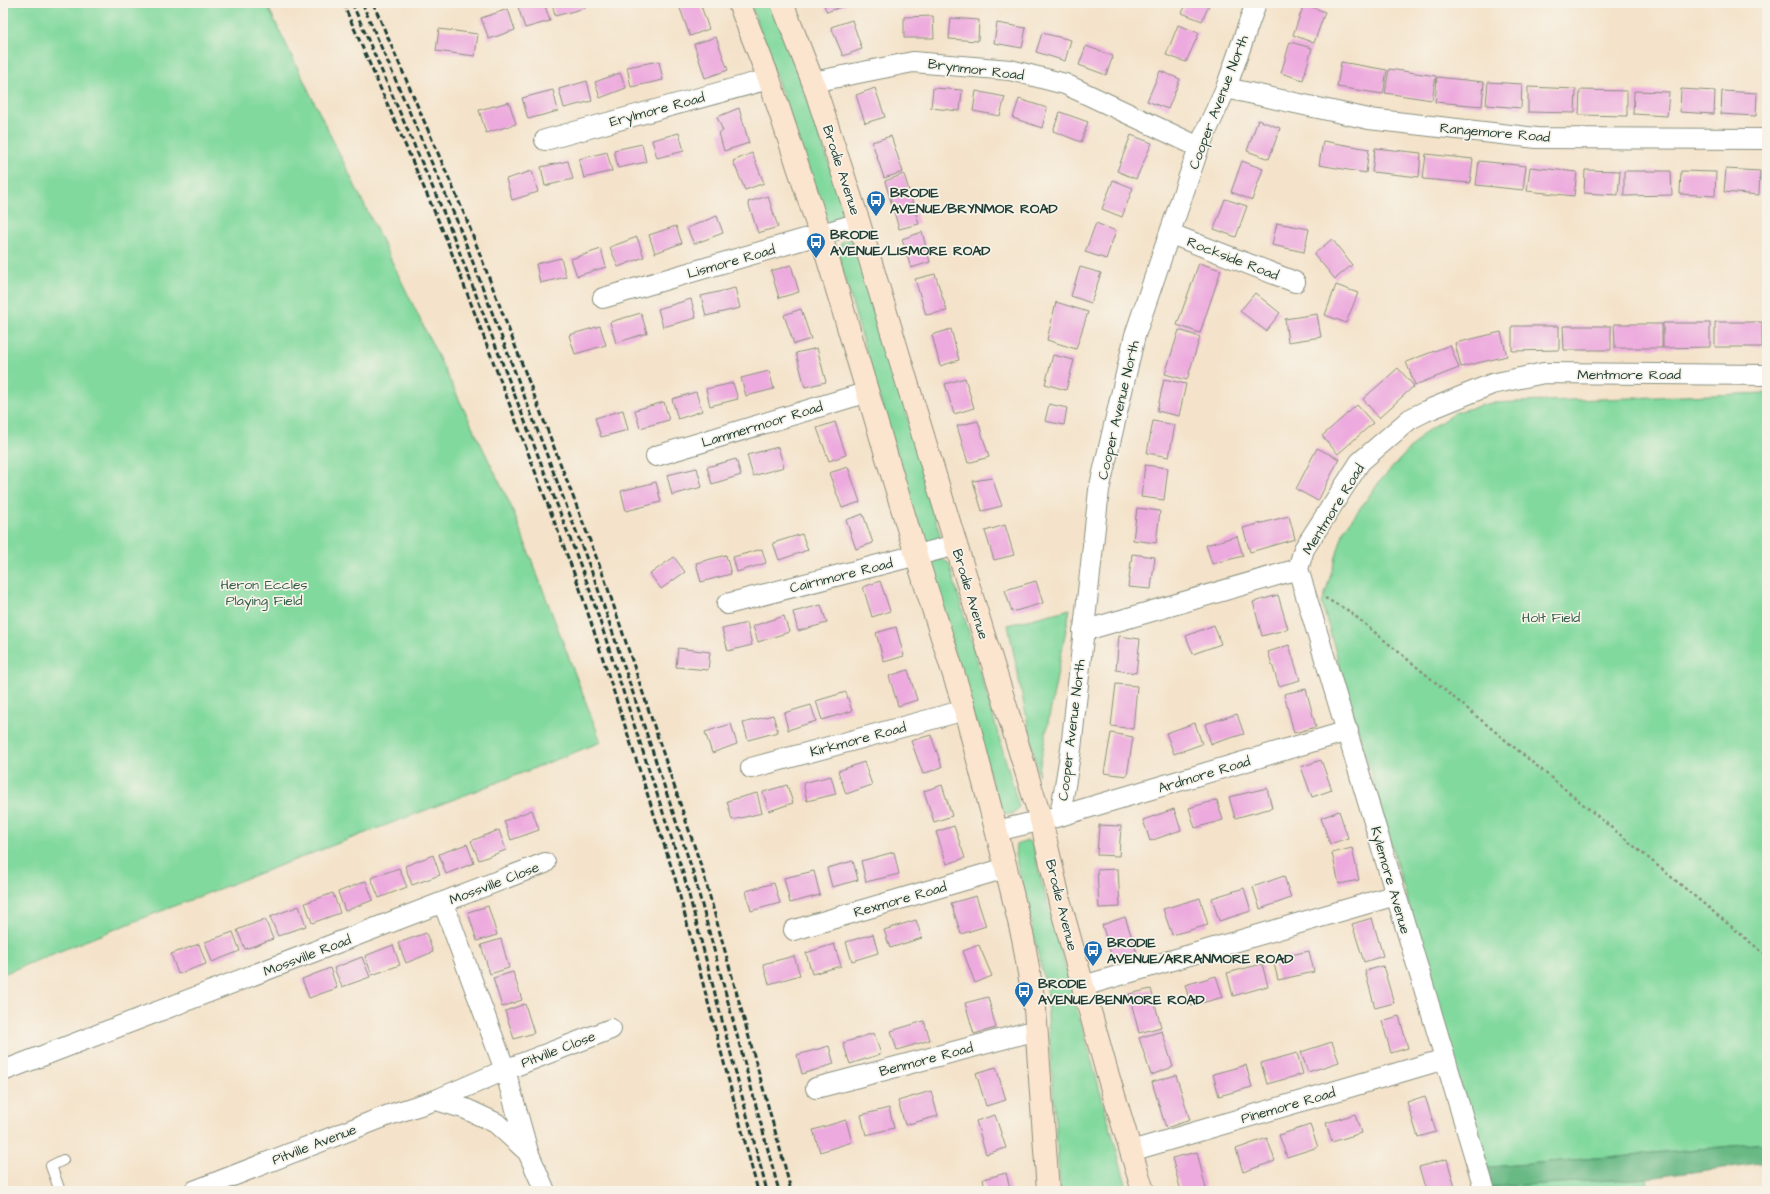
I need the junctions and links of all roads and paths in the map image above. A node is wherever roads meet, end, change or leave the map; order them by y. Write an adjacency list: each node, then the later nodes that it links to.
1 (739, 3): 4 (street)
2 (782, 3): 5 (street, Brodie Avenue)
3 (1256, 3): 6 (street, Cooper Avenue North)
4 (769, 78): 8 (street, Erylmore Road); 12 (street)
5 (813, 82): 9 (street, Brynmor Road); 10 (street, Brodie Avenue)
6 (1226, 88): 7 (street, Rangemore Road); 9 (street, Cooper Avenue North)
7 (1767, 139)
8 (545, 140)
9 (1199, 147): 11 (street, Cooper Avenue North)
10 (859, 223): 12 (street, Lismore Road); 18 (street, Brodie Avenue)
11 (1171, 234): 13 (street, Rockside Road); 23 (street, Cooper Avenue North)
12 (821, 236): 14 (street, Lismore Road); 16 (street)
13 (1295, 282)
14 (603, 298)
15 (1767, 374): 20 (street, Mentmore Road)
16 (868, 392): 17 (street, Lammermoor Road); 19 (street)
17 (656, 456)
18 (956, 545): 19 (street, Cairnmore Road); 27 (street, Brodie Avenue)
19 (916, 555): 22 (street, Cairnmore Road); 24 (street)
20 (1298, 569): 23 (street, Mentmore Road); 25 (street, Kylemore Avenue)
21 (1324, 597): 34 (path)
22 (727, 604)
23 (1083, 631): 27 (street, Cooper Avenue North)
24 (965, 710): 26 (street, Kirkmore Road); 28 (street)
25 (1348, 731): 27 (street, Ardmore Road); 31 (street, Kylemore Avenue)
26 (751, 768)
27 (1050, 818): 28 (street, Ardmore Road); 35 (street, Brodie Avenue)
28 (996, 831): 30 (street)
29 (545, 863): 32 (street, Mossville Close)
30 (1006, 868): 33 (street, Rexmore Road); 37 (street)
31 (1396, 896): 35 (street); 38 (street, Kylemore Avenue)
32 (443, 902): 39 (street); 40 (street, Mossville Road)
33 (794, 930)
34 (1767, 956)
35 (1083, 986): 43 (street, Brodie Avenue)
36 (611, 1029): 39 (street, Pitville Close)
37 (1037, 1030): 41 (street, Benmore Road); 49 (street)
38 (1445, 1059): 43 (street, Pinemore Road); 51 (street, Kylemore Avenue)
39 (505, 1070): 42 (street, Pitville Avenue); 44 (street)
40 (3, 1071)
41 (816, 1088)
42 (436, 1100): 44 (street); 47 (street, Pitville Avenue)
43 (1131, 1151): 50 (street, Brodie Avenue)
44 (528, 1152): 48 (street)
45 (63, 1160): 46 (lane)
46 (60, 1191)
47 (194, 1191)
48 (545, 1191)
49 (1048, 1191)
50 (1143, 1191)
51 (1485, 1191)

